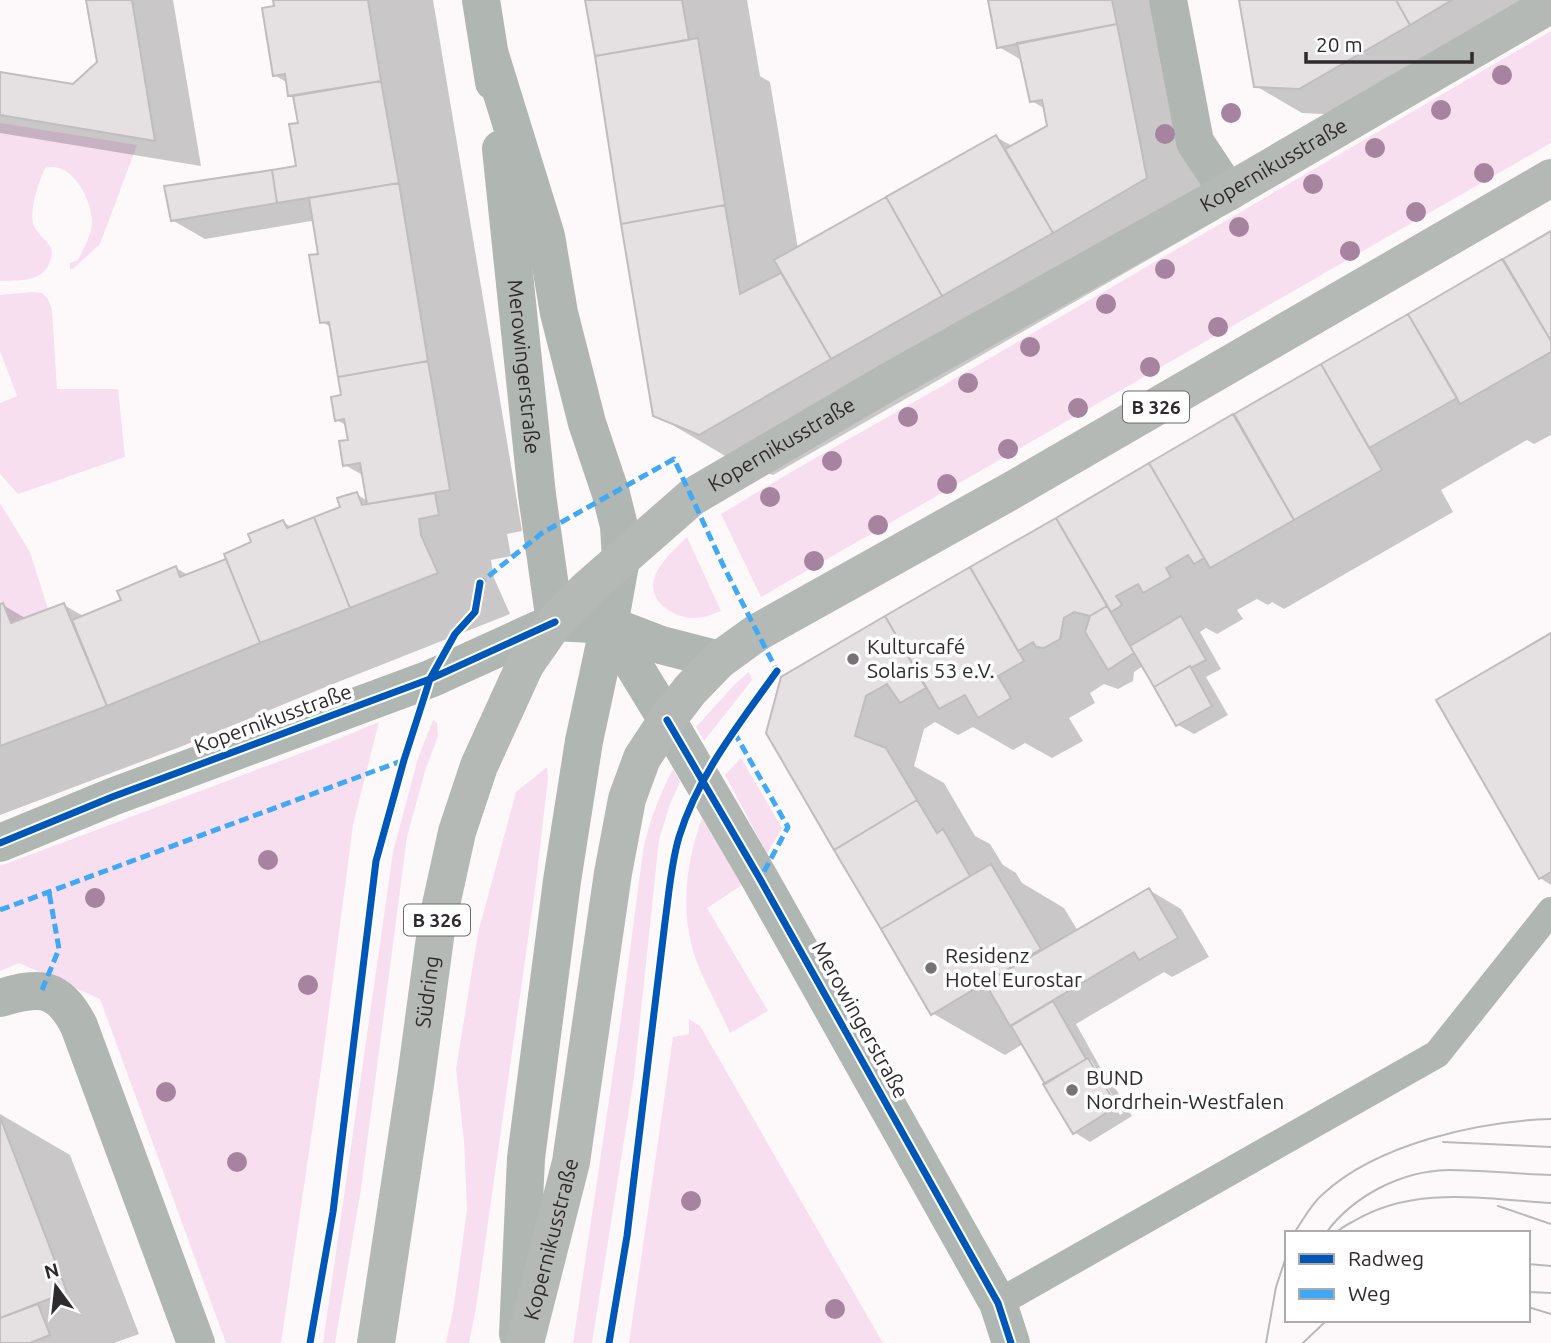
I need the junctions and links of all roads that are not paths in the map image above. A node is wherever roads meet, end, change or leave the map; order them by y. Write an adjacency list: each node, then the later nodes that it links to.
1 (481, 0): 4 (main road, Merowingerstraße)
2 (1168, 0): 6 (street)
3 (1551, 4): 6 (main road, Kopernikusstraße / B 326)
4 (491, 58): 7 (main road, Merowingerstraße); 8 (main road, Merowingerstraße)
5 (1551, 178): 10 (main road, Kopernikusstraße / B 326)
6 (1228, 192): 7 (main road, Kopernikusstraße / B 326)
7 (621, 559): 8 (main road, Kopernikusstraße / B 326); 9 (main road, Merowingerstraße)
8 (555, 622): 9 (main road); 12 (street, Kopernikusstraße); 17 (main road, Südring / B 326)
9 (609, 625): 10 (main road); 11 (main road, Merowingerstraße); 18 (main road, Merowingerstraße)
10 (719, 660): 11 (main road, Kopernikusstraße / B 326)
11 (667, 720): 15 (street, Merowingerstraße); 19 (main road, Kopernikusstraße / B 326)
12 (0, 843)
13 (1551, 911): 15 (lane)
14 (0, 998): 16 (street)
15 (998, 1303): 20 (street, Merowingerstraße)
16 (196, 1343)
17 (376, 1343)
18 (518, 1343)
19 (525, 1343)
20 (1011, 1343)

